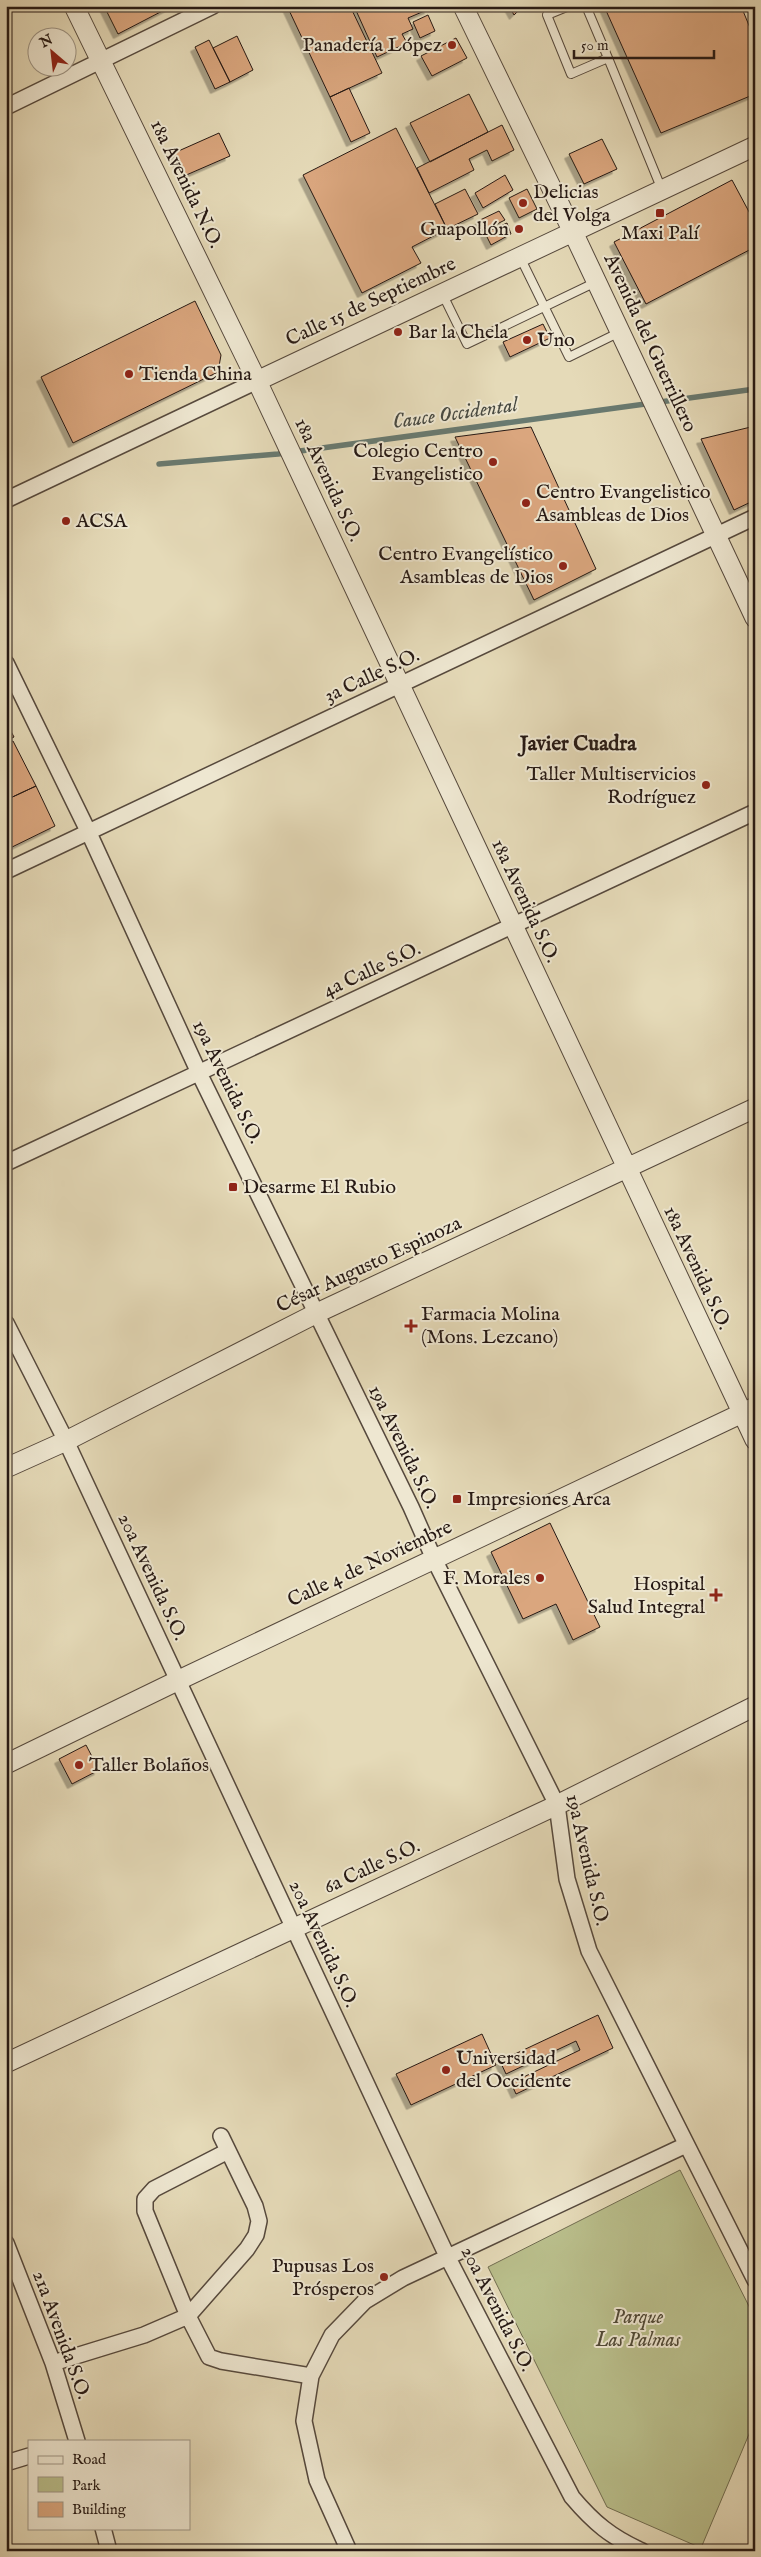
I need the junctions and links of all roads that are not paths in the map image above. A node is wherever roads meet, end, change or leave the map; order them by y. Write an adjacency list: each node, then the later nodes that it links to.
1 (74, 6): 7 (street, 18a Avenida N.O.)
2 (213, 6): 7 (street)
3 (463, 6): 11 (street, Avenida del Guerrillero)
4 (569, 6): 6 (lane)
5 (586, 6): 6 (lane)
6 (608, 58): 10 (lane)
7 (101, 60): 8 (street); 17 (street, 18a Avenida N.O.)
8 (6, 107)
9 (755, 146): 10 (street, Calle 15 de Septiembre)
10 (662, 190): 11 (street, Calle 15 de Septiembre)
11 (573, 232): 12 (street, Calle 15 de Septiembre); 13 (street, Avenida del Guerrillero)
12 (520, 257): 14 (street, Calle 15 de Septiembre); 15 (lane)
13 (596, 282): 15 (lane); 16 (street, Avenida del Guerrillero)
14 (442, 293): 15 (lane); 17 (street, Calle 15 de Septiembre)
15 (544, 307): 16 (lane)
16 (621, 332): 20 (street, Avenida del Guerrillero)
17 (257, 381): 18 (street, Calle 15 de Septiembre); 23 (street, 18a Avenida S.O.)
18 (6, 500)
19 (755, 516): 20 (street, 3a Calle S.O.)
20 (715, 536): 21 (street, Avenida del Guerrillero); 23 (street, 3a Calle S.O.)
21 (755, 618)
22 (6, 663): 25 (street, 19a Avenida S.O.)
23 (399, 686): 25 (street, 3a Calle S.O.); 27 (street, 18a Avenida S.O.)
24 (755, 812): 27 (street, 4a Calle S.O.)
25 (89, 832): 26 (street, 3a Calle S.O.); 28 (street, 19a Avenida S.O.)
26 (6, 871)
27 (512, 926): 28 (street, 4a Calle S.O.); 31 (street, 18a Avenida S.O.)
28 (199, 1073): 30 (street, 4a Calle S.O.); 32 (street, 19a Avenida S.O.)
29 (755, 1108): 31 (street, César Augusto Espinoza)
30 (6, 1163)
31 (626, 1169): 32 (street, César Augusto Espinoza); 34 (street, 18a Avenida S.O.)
32 (317, 1313): 36 (street, César Augusto Espinoza); 38 (street, 19a Avenida S.O.)
33 (6, 1323): 36 (street, 20a Avenida S.O.)
34 (748, 1410): 35 (street, 18a Avenida S.O.); 38 (street, Calle 4 de Noviembre)
35 (755, 1440)
36 (66, 1441): 37 (street, César Augusto Espinoza); 39 (street, 20a Avenida S.O.)
37 (6, 1468)
38 (434, 1559): 39 (street, Calle 4 de Noviembre); 42 (street, 19a Avenida S.O.)
39 (179, 1680): 41 (street, Calle 4 de Noviembre); 43 (street, 20a Avenida S.O.)
40 (753, 1711): 42 (street, 6a Calle S.O.)
41 (6, 1764)
42 (557, 1805): 43 (street, 6a Calle S.O.); 46 (street, 19a Avenida S.O.)
43 (294, 1929): 44 (street, 6a Calle S.O.); 49 (street, 20a Avenida S.O.)
44 (6, 2062)
45 (221, 2136): 47 (street)
46 (686, 2146): 49 (street); 50 (street, 19a Avenida S.O.)
47 (228, 2151): 51 (street); 51 (street)
48 (7, 2246): 52 (street, 21a Avenida S.O.)
49 (447, 2256): 53 (street); 60 (street, 20a Avenida S.O.)
50 (755, 2280)
51 (188, 2316): 52 (street); 53 (street)
52 (53, 2363): 54 (street, 21a Avenida S.O.)
53 (311, 2376): 59 (street)
54 (77, 2440)
55 (28, 2456): 56 (street)
56 (6, 2463)
57 (103, 2530): 58 (street)
58 (109, 2551)
59 (349, 2551)
60 (642, 2551)

